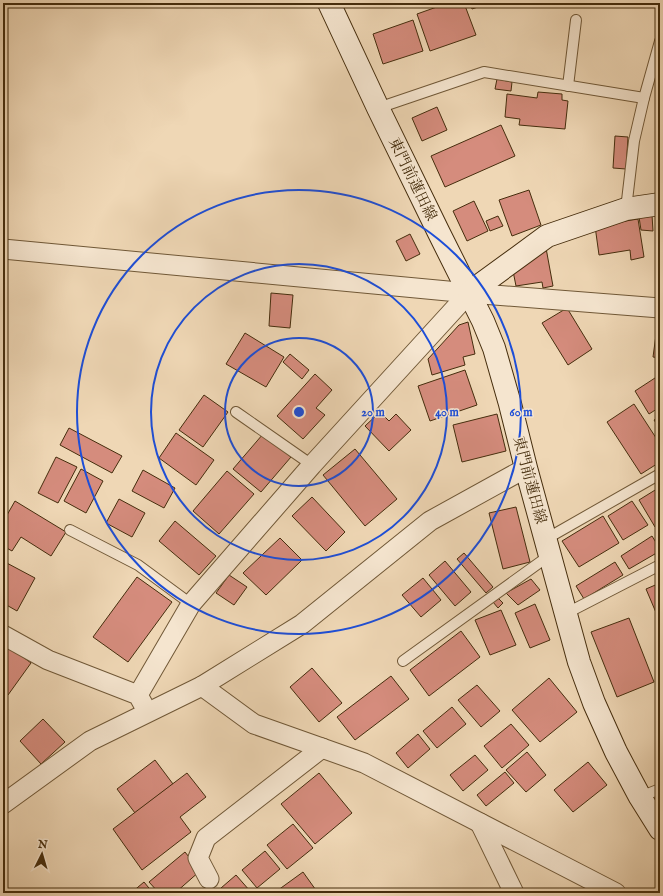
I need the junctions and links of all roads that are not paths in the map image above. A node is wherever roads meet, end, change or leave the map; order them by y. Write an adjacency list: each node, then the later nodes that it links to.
1 (329, 3): 6 (main road, 東門前蓮田線)
2 (576, 20): 4 (lane)
3 (660, 41): 5 (lane)
4 (568, 86): 5 (lane); 6 (lane)
5 (644, 98): 8 (lane)
6 (378, 108): 10 (main road, 東門前蓮田線)
7 (660, 204): 8 (main road)
8 (626, 209): 10 (main road)
9 (3, 249): 10 (street)
10 (469, 293): 11 (street); 13 (street); 14 (main road, 東門前蓮田線)
11 (660, 308)
12 (236, 412): 13 (lane)
13 (312, 465): 19 (street)
14 (526, 468): 17 (main road, 東門前蓮田線); 23 (street)
15 (660, 474): 17 (lane)
16 (70, 530): 19 (lane)
17 (548, 547): 20 (main road, 東門前蓮田線); 22 (lane)
18 (660, 565): 20 (lane)
19 (191, 604): 24 (street)
20 (565, 614): 28 (main road, 東門前蓮田線)
21 (3, 636): 24 (street)
22 (403, 661)
23 (202, 686): 25 (street); 26 (street)
24 (138, 694): 25 (street)
25 (148, 712): 29 (street)
26 (322, 748): 30 (street); 32 (street)
27 (660, 789): 28 (lane)
28 (640, 797): 31 (main road, 東門前蓮田線)
29 (3, 804)
30 (480, 823): 33 (street); 34 (street)
31 (660, 829)
32 (209, 879)
33 (514, 893)
34 (616, 893)

